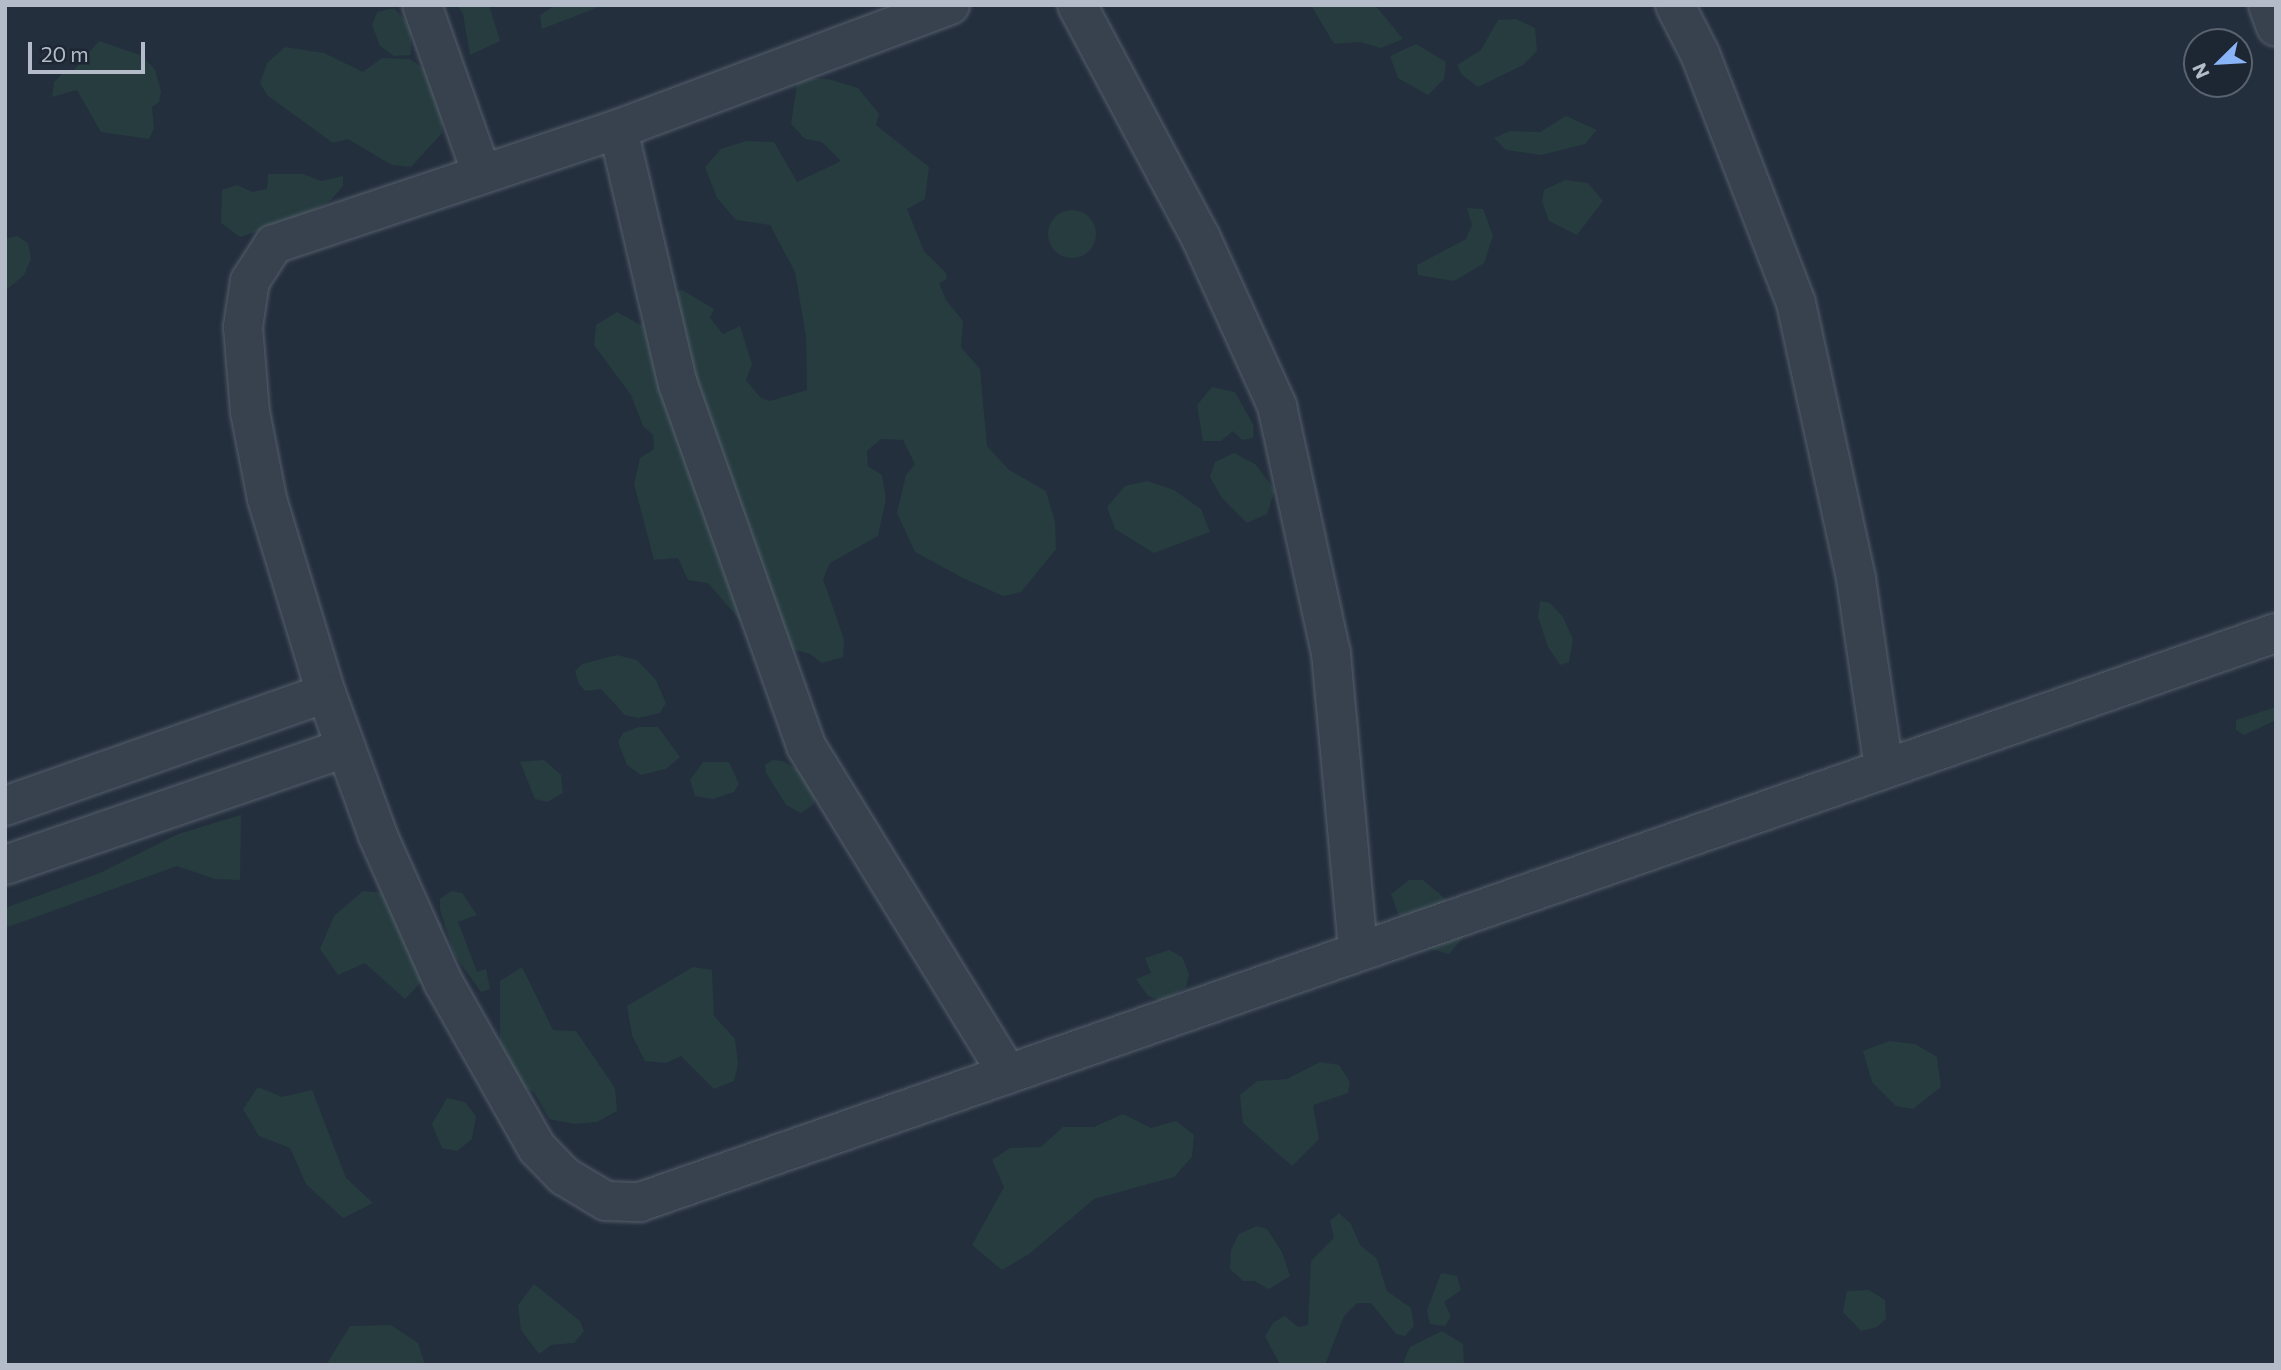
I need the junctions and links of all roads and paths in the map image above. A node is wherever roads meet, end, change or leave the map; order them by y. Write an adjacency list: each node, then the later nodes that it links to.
1 (422, 5): 8 (street)
2 (950, 5): 7 (street)
3 (1077, 5): 17 (street)
4 (1675, 5): 13 (street)
5 (2268, 5): 6 (street)
6 (2276, 27)
7 (618, 129): 8 (street); 18 (street)
8 (481, 172): 10 (street)
9 (2276, 633): 13 (street)
10 (326, 693): 11 (street); 12 (street)
11 (194, 740): 14 (street); 15 (street)
12 (344, 748): 14 (street); 18 (street)
13 (1884, 769): 17 (street)
14 (214, 794): 16 (street)
15 (5, 806)
16 (5, 865)
17 (1359, 950): 18 (street)
18 (1008, 1074)

